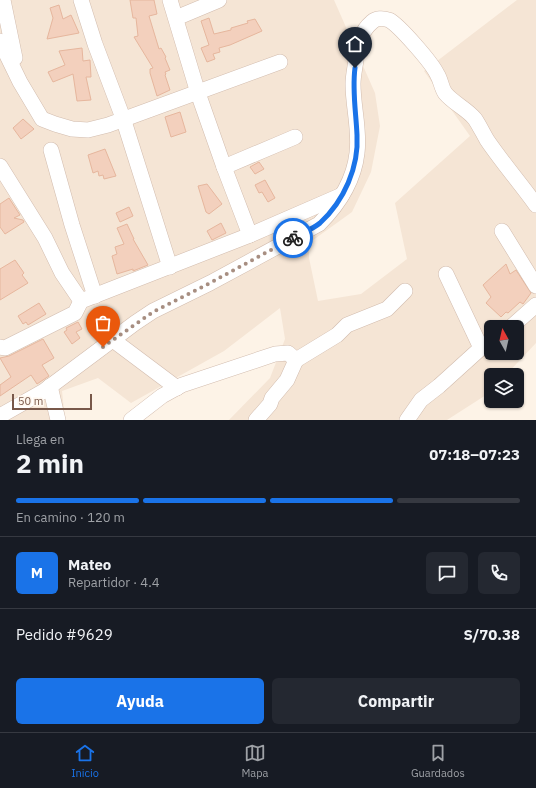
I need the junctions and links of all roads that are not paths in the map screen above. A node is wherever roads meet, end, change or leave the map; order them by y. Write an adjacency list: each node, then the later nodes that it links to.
1 (3, 0): 8 (street)
2 (81, 0): 10 (street)
3 (170, 0): 5 (street)
4 (219, 0): 5 (street)
5 (176, 18): 9 (street)
6 (0, 41): 8 (street)
7 (280, 62): 9 (street)
8 (20, 82): 10 (street)
9 (198, 93): 10 (street); 14 (street)
10 (123, 118): 19 (street)
11 (296, 137): 14 (street)
12 (51, 150): 23 (street)
13 (0, 166): 24 (street)
14 (224, 167): 18 (street)
15 (342, 195): 16 (street); 18 (street); 27 (street)
16 (536, 205)
17 (502, 232): 21 (street)
18 (250, 235): 19 (street)
19 (170, 268): 23 (street)
20 (446, 274): 28 (street)
21 (536, 286)
22 (405, 291): 31 (street)
23 (95, 296): 24 (street)
24 (81, 301): 30 (street)
25 (536, 305): 26 (street)
26 (519, 320)
27 (113, 340): 32 (street); 33 (street)
28 (484, 340)
29 (484, 346): 38 (street)
30 (0, 347)
31 (296, 360): 33 (street); 37 (street)
32 (50, 386): 34 (street); 35 (street)
33 (177, 388): 36 (street)
34 (0, 416)
35 (58, 420)
36 (131, 420)
37 (256, 420)
38 (408, 420)

